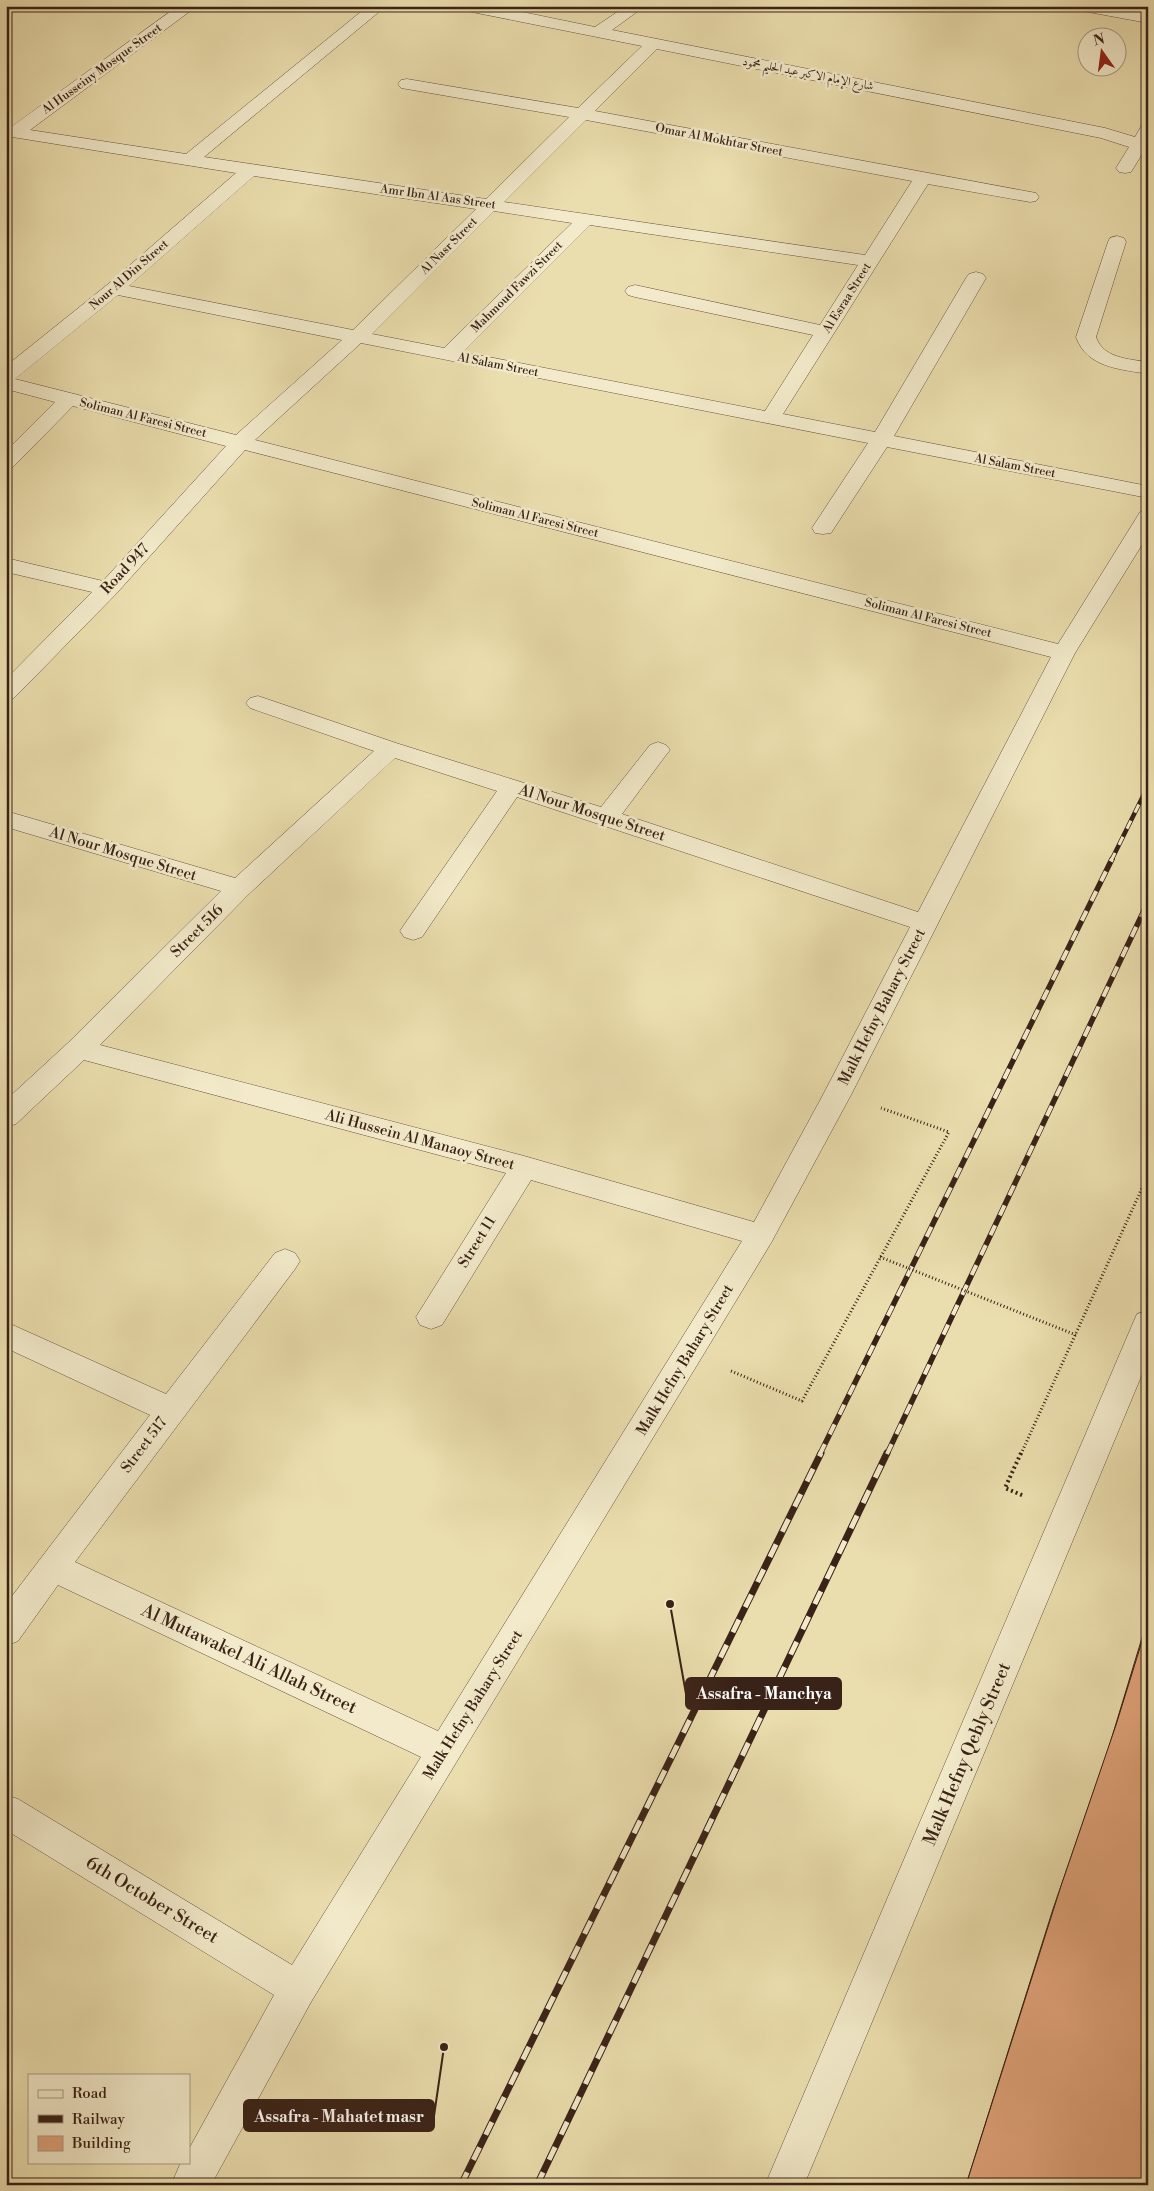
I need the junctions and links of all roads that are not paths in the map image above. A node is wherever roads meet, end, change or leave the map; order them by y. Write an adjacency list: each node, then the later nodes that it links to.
1 (189, 6): 11 (street, Al Husseiny Mosque Street)
2 (378, 6): 13 (street)
3 (467, 6): 7 (street, شارع الإمام الاكبر عبد الحليم محمود)
4 (636, 6): 7 (street)
5 (1083, 6): 6 (street)
6 (1148, 18)
7 (597, 33): 8 (street, شارع الإمام الاكبر عبد الحليم محمود)
8 (653, 44): 10 (street, Al Nasr Street); 12 (street, شارع الإمام الاكبر عبد الحليم محمود)
9 (407, 84): 10 (street, Omar Al Mokhtar Street)
10 (582, 114): 16 (street, Omar Al Mokhtar Street); 18 (street, Al Nasr Street)
11 (11, 131): 13 (street, Amr Ibn Al Aas Street)
12 (1145, 140): 14 (street)
13 (189, 161): 15 (street, Amr Ibn Al Aas Street)
14 (1125, 168)
15 (250, 170): 18 (street, Amr Ibn Al Aas Street); 23 (street, Nour Al Din Street)
16 (923, 178): 17 (street, Omar Al Mokhtar Street); 21 (street, Al Esraa Street)
17 (1030, 197)
18 (491, 204): 19 (street, Amr Ibn Al Aas Street); 26 (street, Al Nasr Street)
19 (586, 219): 21 (street, Amr Ibn Al Aas Street); 27 (street, Mahmoud Fawzi Street)
20 (1117, 242): 28 (street)
21 (870, 262): 25 (street, Al Esraa Street)
22 (976, 278): 33 (street)
23 (114, 290): 26 (street, Al Salam Street); 29 (street, Nour Al Din Street)
24 (635, 290): 25 (street)
25 (826, 332): 32 (street, Al Esraa Street)
26 (357, 337): 27 (street, Al Salam Street); 34 (street, Al Nasr Street)
27 (448, 355): 32 (street, Al Salam Street)
28 (1148, 368)
29 (6, 376)
30 (6, 383): 31 (street, Soliman Al Faresi Street)
31 (69, 399): 34 (street, Soliman Al Faresi Street); 35 (street)
32 (770, 419): 33 (street, Al Salam Street)
33 (881, 440): 36 (street, Al Salam Street); 38 (street)
34 (240, 443): 40 (street, Road 947); 41 (street, Soliman Al Faresi Street)
35 (6, 463)
36 (1148, 492)
37 (1148, 518): 41 (street, Malk Hefny Bahary Street)
38 (823, 528)
39 (6, 565): 40 (street)
40 (108, 589): 42 (street, Road 947)
41 (1064, 653): 50 (street, Malk Hefny Bahary Street)
42 (6, 693)
43 (258, 703): 44 (street, Al Nour Mosque Street)
44 (391, 749): 46 (street, Al Nour Mosque Street); 49 (street, Street 516)
45 (658, 750): 47 (street)
46 (512, 787): 47 (street, Al Nour Mosque Street); 51 (street)
47 (606, 817): 50 (street, Al Nour Mosque Street)
48 (6, 819): 49 (street, Al Nour Mosque Street)
49 (240, 888): 52 (street, Street 516)
50 (925, 923): 55 (street, Malk Hefny Bahary Street)
51 (413, 931)
52 (78, 1049): 53 (street, Street 516); 54 (street, Ali Hussein Al Manaoy Street)
53 (6, 1117)
54 (524, 1167): 55 (street, Ali Hussein Al Manaoy Street); 57 (street, Street 11)
55 (761, 1235): 63 (street, Malk Hefny Bahary Street)
56 (285, 1261): 60 (street, Street 517)
57 (431, 1317)
58 (1148, 1323): 67 (street, Malk Hefny Qebly Street)
59 (6, 1334): 60 (street)
60 (171, 1411): 61 (street, Street 517)
61 (52, 1567): 62 (street, Street 517); 63 (street, Al Mutawakel Ali Allah Street)
62 (6, 1631)
63 (445, 1751): 65 (street, Malk Hefny Bahary Street)
64 (6, 1811): 65 (street, 6th October Street)
65 (298, 1989): 66 (street, Malk Hefny Bahary Street)
66 (190, 2185)
67 (784, 2185)

